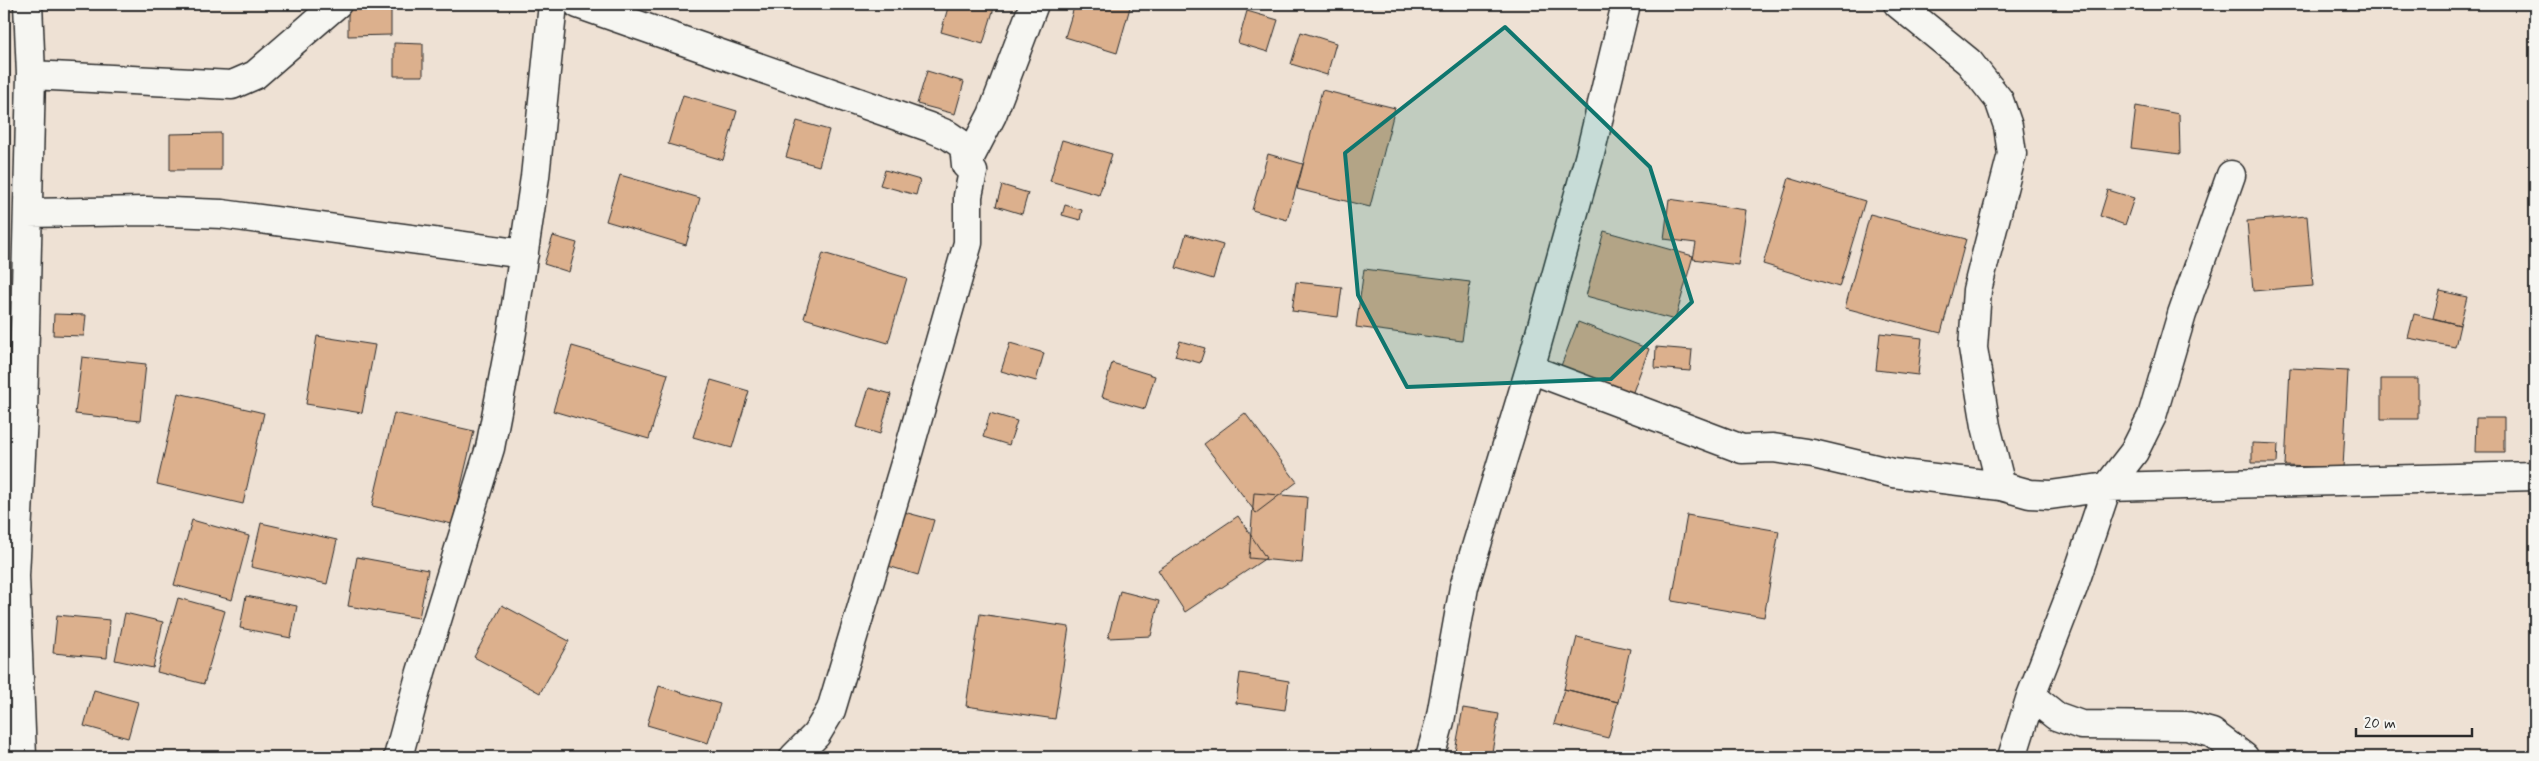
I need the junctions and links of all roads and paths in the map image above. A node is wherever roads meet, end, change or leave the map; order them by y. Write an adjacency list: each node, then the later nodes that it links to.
1 (28, 4): 8 (street)
2 (337, 4): 8 (street)
3 (553, 4): 12 (street)
4 (578, 4): 9 (street)
5 (1034, 4): 9 (street)
6 (1626, 4): 13 (street)
7 (1898, 4): 15 (street)
8 (31, 75): 11 (street)
9 (966, 165): 20 (street)
10 (2231, 175): 16 (street)
11 (28, 213): 12 (street); 18 (street)
12 (524, 254): 19 (street)
13 (1530, 369): 15 (street); 21 (street)
14 (2535, 476): 16 (street)
15 (2001, 486): 16 (street)
16 (2108, 487): 17 (street)
17 (2031, 696): 22 (street); 23 (street)
18 (22, 757)
19 (398, 757)
20 (794, 757)
21 (1430, 757)
22 (2012, 757)
23 (2244, 757)

